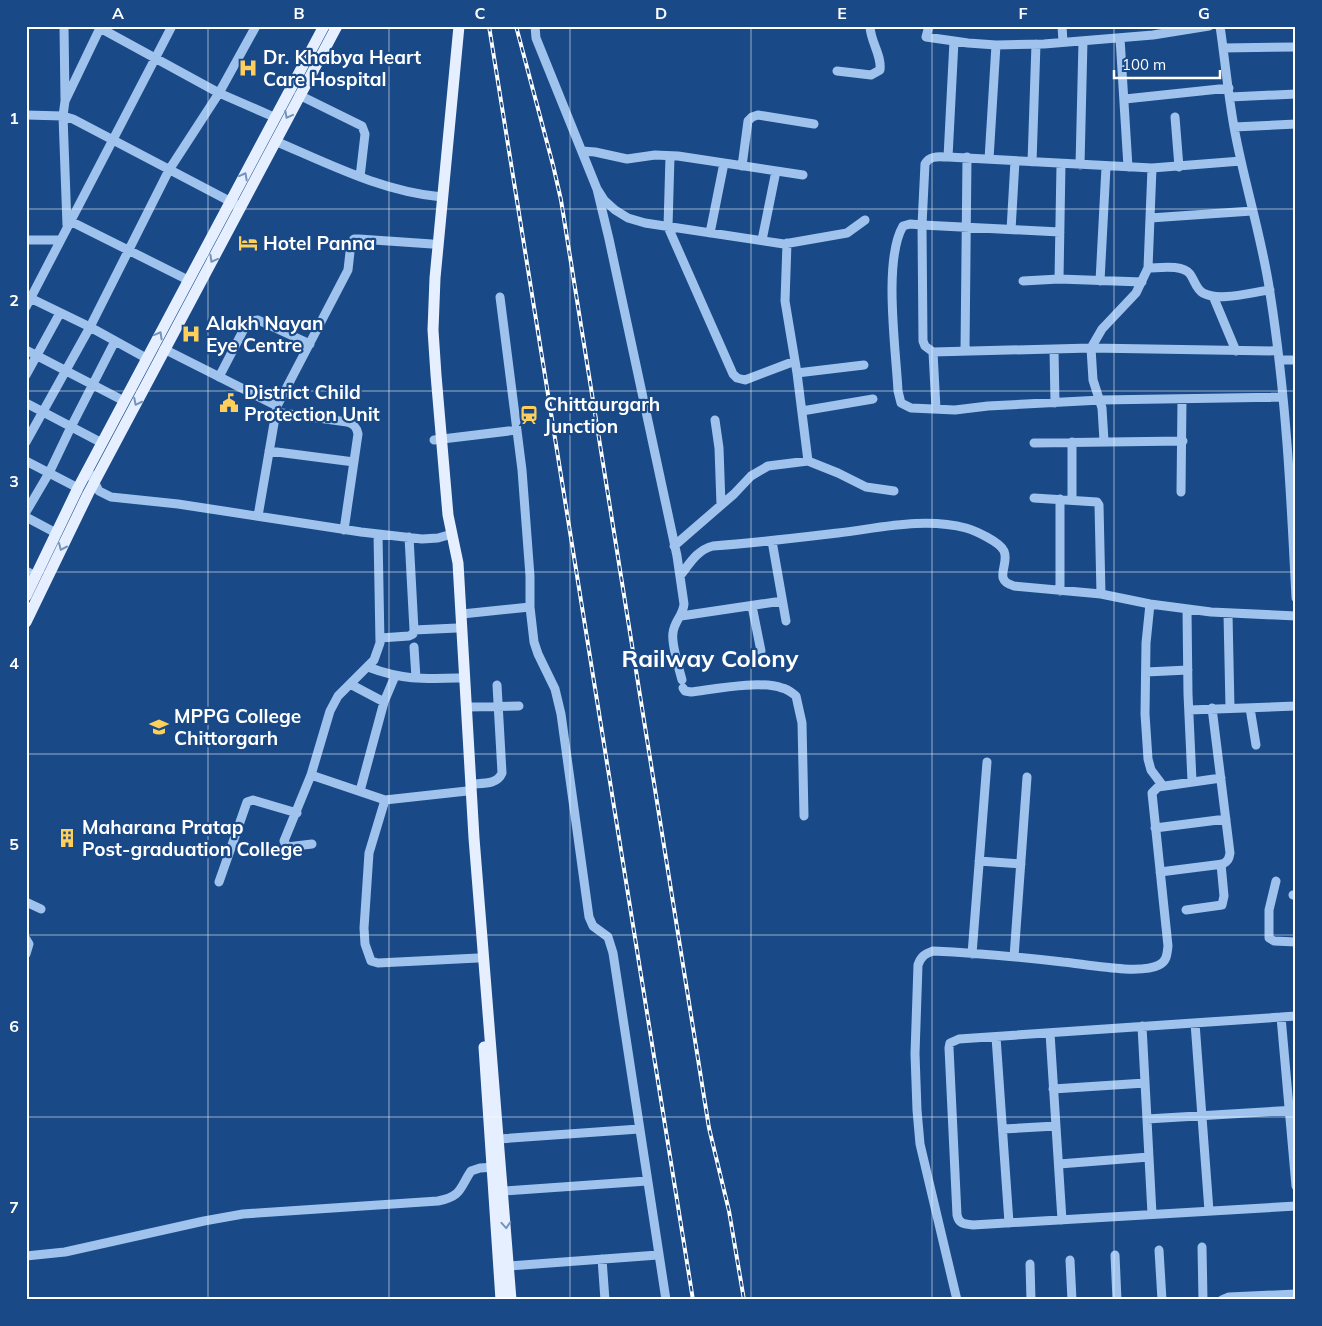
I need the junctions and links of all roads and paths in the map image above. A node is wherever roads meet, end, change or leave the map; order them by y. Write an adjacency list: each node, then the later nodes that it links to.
1 (64, 26): 30 (street)
2 (172, 26): 23 (street)
3 (256, 26): 26 (street)
4 (324, 26): 33 (main road)
5 (337, 26): 28 (main road)
6 (452, 26): 61 (main road)
7 (459, 26): 61 (main road)
8 (535, 26): 40 (street)
9 (870, 26): 24 (street)
10 (929, 26): 16 (street)
11 (1062, 26): 18 (street)
12 (1209, 26): 15 (street)
13 (1220, 26): 22 (street)
14 (100, 27): 23 (street); 30 (street)
15 (1120, 38): 17 (street); 29 (street)
16 (954, 41): 20 (street); 42 (street)
17 (1083, 41): 18 (street); 50 (street)
18 (1063, 42): 19 (street)
19 (1036, 44): 20 (street); 47 (street)
20 (996, 45): 44 (street)
21 (1296, 47): 22 (street)
22 (1223, 48): 25 (street)
23 (155, 58): 26 (street); 38 (street)
24 (837, 71)
25 (1229, 92): 27 (street); 29 (street); 37 (street)
26 (219, 93): 33 (street); 56 (street)
27 (1296, 94)
28 (299, 95): 39 (main road, one-way to 39); 59 (street)
29 (1125, 99): 53 (street)
30 (65, 102): 32 (street)
31 (26, 115): 32 (street)
32 (63, 116): 38 (street); 66 (street)
33 (274, 117): 62 (main road, one-way to 33)
34 (1175, 117): 54 (street)
35 (814, 124): 51 (street)
36 (1296, 124): 37 (street)
37 (1234, 127): 46 (street)
38 (113, 140): 56 (street); 66 (street)
39 (275, 141): 59 (street); 62 (main road)
40 (582, 152): 41 (street); 60 (street)
41 (670, 156): 48 (street); 68 (street)
42 (948, 157): 43 (street); 67 (street)
43 (967, 157): 44 (street); 69 (street)
44 (989, 159): 45 (street)
45 (1015, 161): 47 (street); 70 (street)
46 (1241, 161): 54 (street); 63 (street)
47 (1032, 162): 49 (street)
48 (724, 163): 51 (street); 72 (street)
49 (1061, 164): 50 (street); 71 (street)
50 (1080, 165): 52 (street)
51 (742, 166): 57 (street)
52 (1106, 167): 53 (street); 82 (street)
53 (1128, 167): 55 (street)
54 (1179, 167): 55 (street)
55 (1152, 168): 64 (street)
56 (169, 170): 62 (street); 78 (street)
57 (776, 171): 58 (street); 75 (street)
58 (803, 175)
59 (360, 177): 61 (street)
60 (597, 189): 68 (street); 158 (street)
61 (439, 197): 77 (main road); 126 (main road)
62 (234, 204): 81 (main road); 95 (main road, one-way to 95)
63 (1252, 211): 64 (street); 85 (street)
64 (1150, 218): 79 (street)
65 (865, 220): 76 (street)
66 (68, 224): 74 (street); 78 (street)
67 (922, 225): 69 (street); 100 (street); 120 (street)
68 (668, 227): 72 (street); 104 (street)
69 (965, 227): 70 (street); 98 (street)
70 (1011, 230): 71 (street)
71 (1060, 232): 80 (street)
72 (710, 233): 75 (street)
73 (26, 240): 74 (street)
74 (60, 240): 87 (street)
75 (762, 240): 76 (street)
76 (787, 243): 104 (street)
77 (432, 244): 93 (street); 126 (main road)
78 (129, 250): 81 (street); 91 (street)
79 (1148, 268): 84 (street); 86 (street)
80 (1059, 279): 82 (street); 83 (street)
81 (188, 280): 103 (main road, one-way to 81)
82 (1100, 281): 84 (street)
83 (1023, 282)
84 (1142, 282): 94 (street)
85 (1270, 290): 86 (street); 102 (street)
86 (1213, 296): 99 (street)
87 (29, 297): 89 (street); 90 (street)
88 (500, 297): 125 (street)
89 (26, 307)
90 (60, 313): 91 (street); 101 (street)
91 (90, 328): 92 (street); 107 (street)
92 (116, 341): 103 (street); 111 (street)
93 (310, 344): 110 (street); 119 (street)
94 (1092, 348): 96 (street); 99 (street); 115 (street)
95 (164, 349): 110 (street); 140 (main road, one-way to 140)
96 (1054, 349): 98 (street); 118 (street)
97 (26, 350): 101 (street)
98 (965, 351): 100 (street)
99 (1236, 351): 102 (street)
100 (933, 352): 120 (street)
101 (37, 356): 107 (street); 109 (street)
102 (1279, 356): 105 (street); 112 (street)
103 (146, 358): 116 (main road)
104 (795, 360): 108 (street)
105 (1296, 360)
106 (864, 365): 108 (street)
107 (65, 370): 111 (street); 122 (street)
108 (797, 373): 121 (street)
109 (26, 375)
110 (220, 377): 119 (street)
111 (93, 385): 116 (street); 124 (street)
112 (1284, 397): 113 (street); 127 (street)
113 (1182, 398): 115 (street); 129 (street)
114 (873, 399): 121 (street)
115 (1101, 400): 118 (street); 128 (street)
116 (124, 401): 132 (main road)
117 (26, 403): 122 (street)
118 (1055, 403): 120 (street)
119 (276, 409): 134 (street); 137 (street)
120 (936, 409)
121 (802, 411): 136 (street)
122 (43, 412): 124 (street); 130 (street)
123 (715, 420): 147 (street)
124 (71, 427): 132 (street); 139 (street)
125 (517, 430): 126 (street); 168 (street)
126 (438, 440): 154 (main road)
127 (1291, 440): 155 (street)
128 (1104, 441): 129 (street); 131 (street)
129 (1183, 441): 143 (street)
130 (26, 442)
131 (1072, 442): 133 (street); 146 (street)
132 (102, 443): 138 (main road)
133 (1034, 443)
134 (269, 451): 137 (street); 149 (street)
135 (26, 461): 139 (street)
136 (808, 461): 142 (street); 147 (street)
137 (354, 462): 151 (street)
138 (88, 470): 140 (street); 141 (main road)
139 (49, 473): 141 (street); 148 (street)
140 (94, 483): 149 (street); 175 (main road, one-way to 175)
141 (78, 488): 152 (main road)
142 (894, 491)
143 (1181, 492)
144 (1034, 498): 145 (street)
145 (1060, 499): 146 (street); 161 (street)
146 (1072, 500): 162 (street)
147 (721, 505): 158 (street)
148 (26, 512)
149 (258, 516): 151 (street)
150 (26, 517): 152 (street)
151 (344, 530): 153 (street)
152 (56, 533): 159 (main road)
153 (378, 534): 156 (street); 178 (street)
154 (449, 535): 156 (street); 170 (main road); 176 (main road)
155 (1294, 536): 164 (street)
156 (409, 537): 177 (street)
157 (772, 542): 160 (street); 161 (street); 165 (street)
158 (674, 546): 160 (street)
159 (31, 573): 163 (main road)
160 (680, 576): 172 (street)
161 (1060, 591): 162 (street)
162 (1101, 594): 166 (street)
163 (26, 596)
164 (1296, 598)
165 (782, 601): 167 (street); 174 (street)
166 (1150, 604): 169 (street); 183 (street)
167 (752, 606): 172 (street); 180 (street)
168 (530, 608): 170 (street); 240 (street)
169 (1187, 610): 171 (street); 182 (street)
170 (462, 614): 192 (main road)
171 (1228, 614): 173 (street); 195 (street)
172 (680, 616): 209 (street)
173 (1296, 616)
174 (786, 620)
175 (26, 622)
176 (458, 628): 177 (street); 186 (main road)
177 (414, 630): 178 (street)
178 (380, 638): 181 (street)
179 (414, 647): 185 (street)
180 (761, 651)
181 (368, 667): 184 (street); 187 (street)
182 (1188, 670): 183 (street); 197 (street)
183 (1146, 672): 204 (street)
184 (395, 676): 185 (street); 189 (street)
185 (416, 678): 186 (street)
186 (460, 678): 205 (main road)
187 (350, 684): 189 (street); 200 (street)
188 (497, 685): 193 (street)
189 (384, 702): 206 (street)
190 (519, 706): 193 (street)
191 (1296, 706): 196 (street)
192 (467, 707): 193 (street); 205 (main road)
193 (498, 707): 205 (street)
194 (1212, 708): 195 (street); 197 (street); 202 (street)
195 (1230, 708): 196 (street)
196 (1250, 708): 198 (street)
197 (1189, 710): 203 (street)
198 (1256, 745)
199 (987, 762): 213 (street)
200 (311, 775): 206 (street); 208 (street)
201 (1027, 777): 214 (street)
202 (1221, 778): 203 (street); 210 (street)
203 (1192, 781): 204 (street)
204 (1163, 786): 211 (street)
205 (469, 788): 207 (street); 227 (main road); 242 (main road)
206 (360, 792): 207 (street)
207 (385, 800): 227 (street)
208 (296, 813): 212 (street); 218 (street)
209 (804, 816)
210 (1226, 819): 211 (street); 215 (street)
211 (1155, 828): 216 (street)
212 (312, 844)
213 (979, 861): 214 (street); 225 (street)
214 (1020, 864): 226 (street)
215 (1220, 864): 216 (street); 221 (street)
216 (1160, 872): 226 (street)
217 (1276, 881): 223 (street)
218 (220, 882)
219 (26, 902): 220 (street)
220 (41, 909)
221 (1186, 910)
222 (26, 939): 224 (street)
223 (1296, 942)
224 (26, 954)
225 (972, 954): 226 (street); 268 (street)
226 (1014, 957)
227 (478, 958): 245 (main road)
228 (1296, 1016): 229 (street)
229 (1281, 1018): 230 (street); 236 (street)
230 (1195, 1023): 231 (street); 237 (street)
231 (1142, 1026): 232 (street); 234 (street)
232 (1050, 1033): 233 (street); 235 (street)
233 (996, 1037): 241 (street); 253 (street)
234 (1145, 1083): 235 (street); 238 (street)
235 (1054, 1089): 239 (street)
236 (1293, 1110): 237 (street); 247 (street)
237 (1202, 1116): 238 (street); 250 (street)
238 (1146, 1119): 243 (street)
239 (1056, 1126): 241 (street); 244 (street)
240 (640, 1129): 242 (street); 246 (street)
241 (1002, 1129): 253 (street)
242 (499, 1139): 245 (main road)
243 (1149, 1157): 244 (street); 251 (street)
244 (1059, 1164): 252 (street)
245 (496, 1167): 248 (main road); 258 (street); 264 (main road)
246 (647, 1181): 248 (street); 256 (street)
247 (1296, 1186)
248 (503, 1191): 262 (main road, one-way to 262)
249 (1296, 1206): 250 (street)
250 (1209, 1211): 251 (street)
251 (1152, 1214): 252 (street)
252 (1062, 1220): 253 (street)
253 (1009, 1223)
254 (1202, 1247): 273 (street)
255 (1159, 1250): 272 (street)
256 (658, 1255): 259 (street); 267 (street)
257 (1115, 1255): 271 (street)
258 (26, 1256)
259 (602, 1259): 262 (street); 266 (street)
260 (1070, 1260): 270 (street)
261 (1030, 1264): 269 (street)
262 (509, 1266): 265 (main road)
263 (1296, 1294): 274 (street)
264 (501, 1300)
265 (511, 1300)
266 (605, 1300)
267 (666, 1300)
268 (957, 1300)
269 (1031, 1300)
270 (1072, 1300)
271 (1117, 1300)
272 (1162, 1300)
273 (1203, 1300)
274 (1222, 1300)

